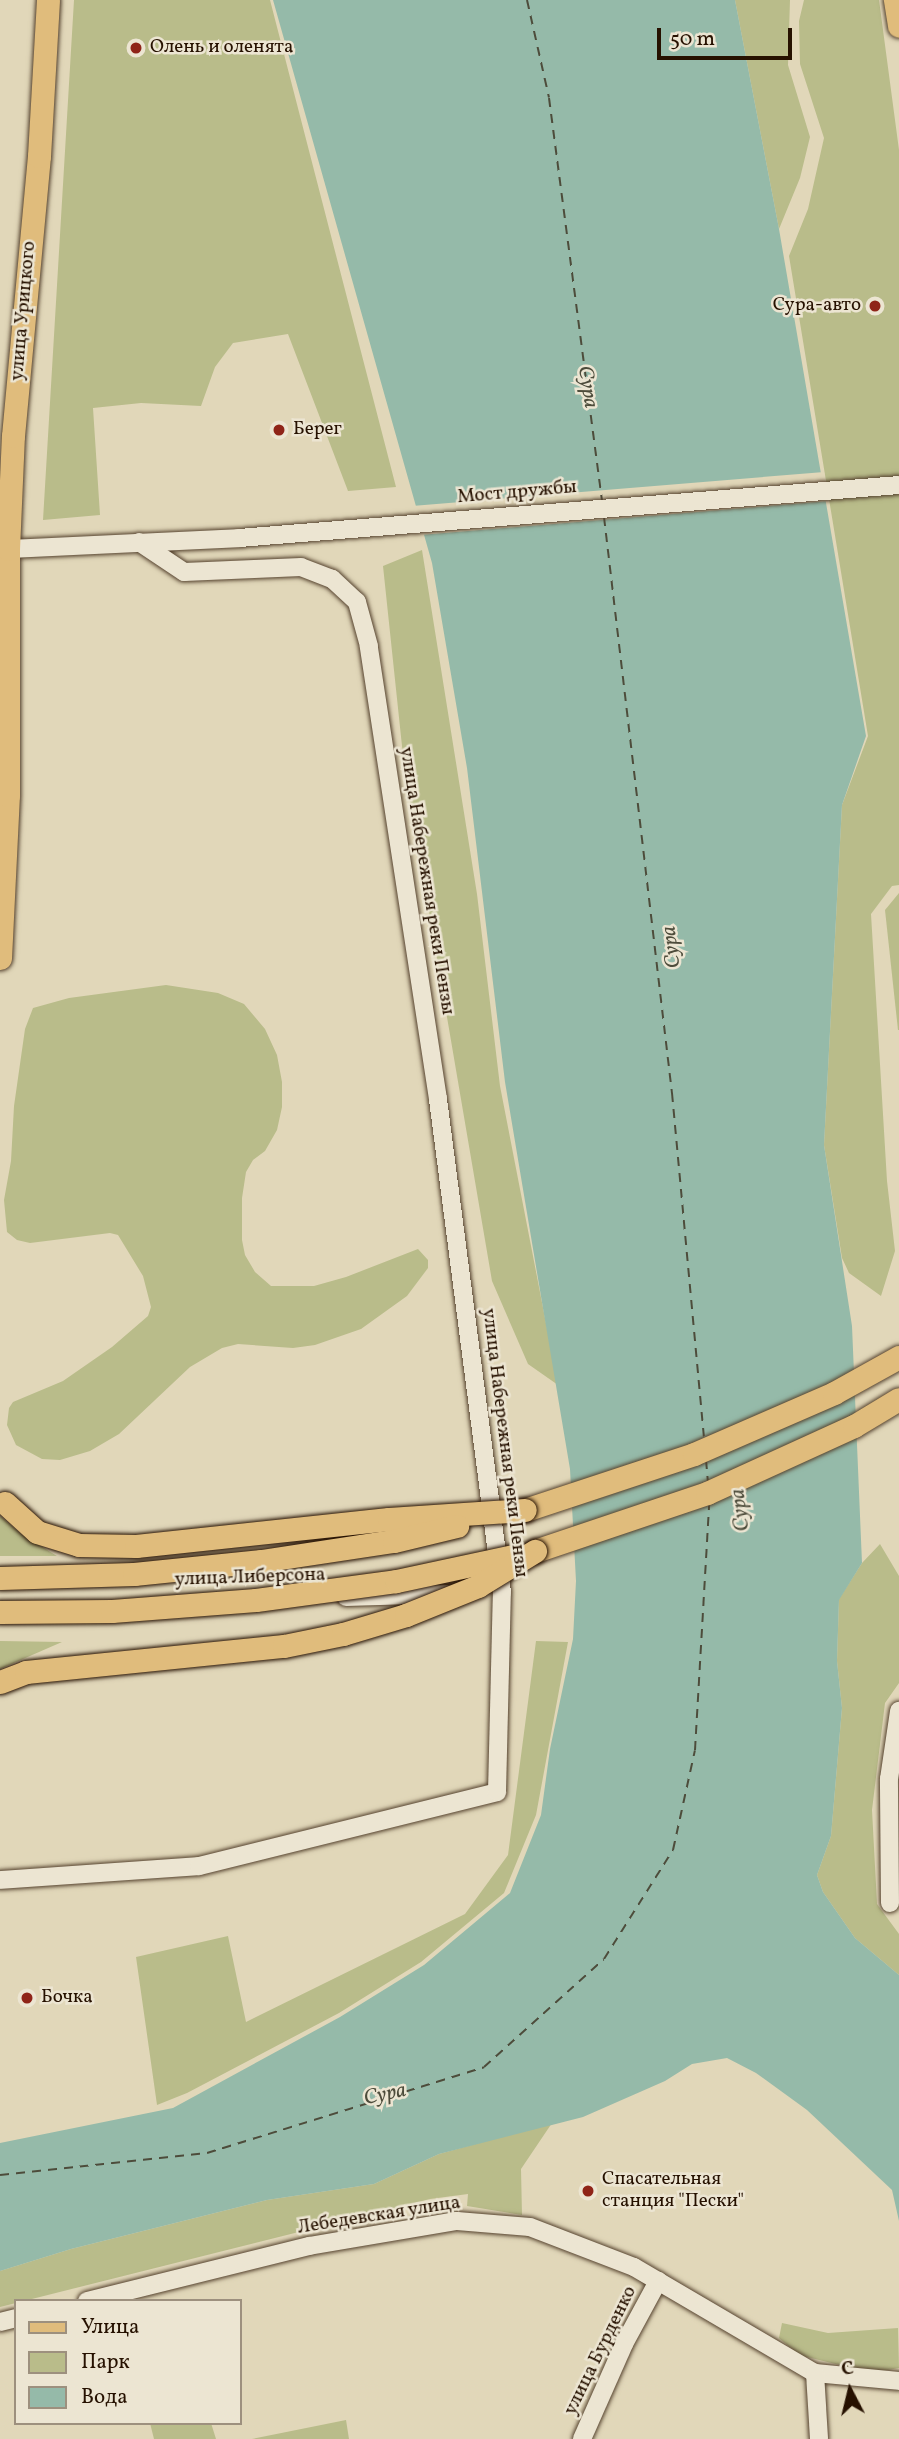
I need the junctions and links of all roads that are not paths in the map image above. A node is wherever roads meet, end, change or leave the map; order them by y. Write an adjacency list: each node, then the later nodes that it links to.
1 (48, 0): 6 (main road, улица Урицкого)
2 (895, 0): 3 (main road)
3 (899, 26)
4 (899, 485): 5 (street, Мост дружбы)
5 (139, 542): 6 (street, Мост дружбы); 14 (street, улица Набережная реки Пензы)
6 (4, 550): 7 (main road, улица Урицкого)
7 (0, 958)
8 (899, 1357): 11 (main road)
9 (899, 1398): 12 (main road)
10 (3, 1500): 11 (main road, bridge)
11 (525, 1510): 13 (main road, bridge)
12 (535, 1551): 16 (main road, bridge); 17 (main road, bridge)
13 (0, 1578)
14 (502, 1592): 15 (street, улица Либерсона); 19 (street, улица Набережная реки Пензы)
15 (0, 1606)
16 (0, 1612)
17 (0, 1682)
18 (899, 1711): 20 (street)
19 (0, 1880)
20 (890, 1903)
21 (658, 2281): 22 (street, Лебедевская улица); 23 (street, Лебедевская улица); 25 (street, улица Бурденко)
22 (95, 2299)
23 (815, 2373): 24 (street, Лебедевская улица); 26 (street)
24 (899, 2381)
25 (582, 2439)
26 (819, 2439)

